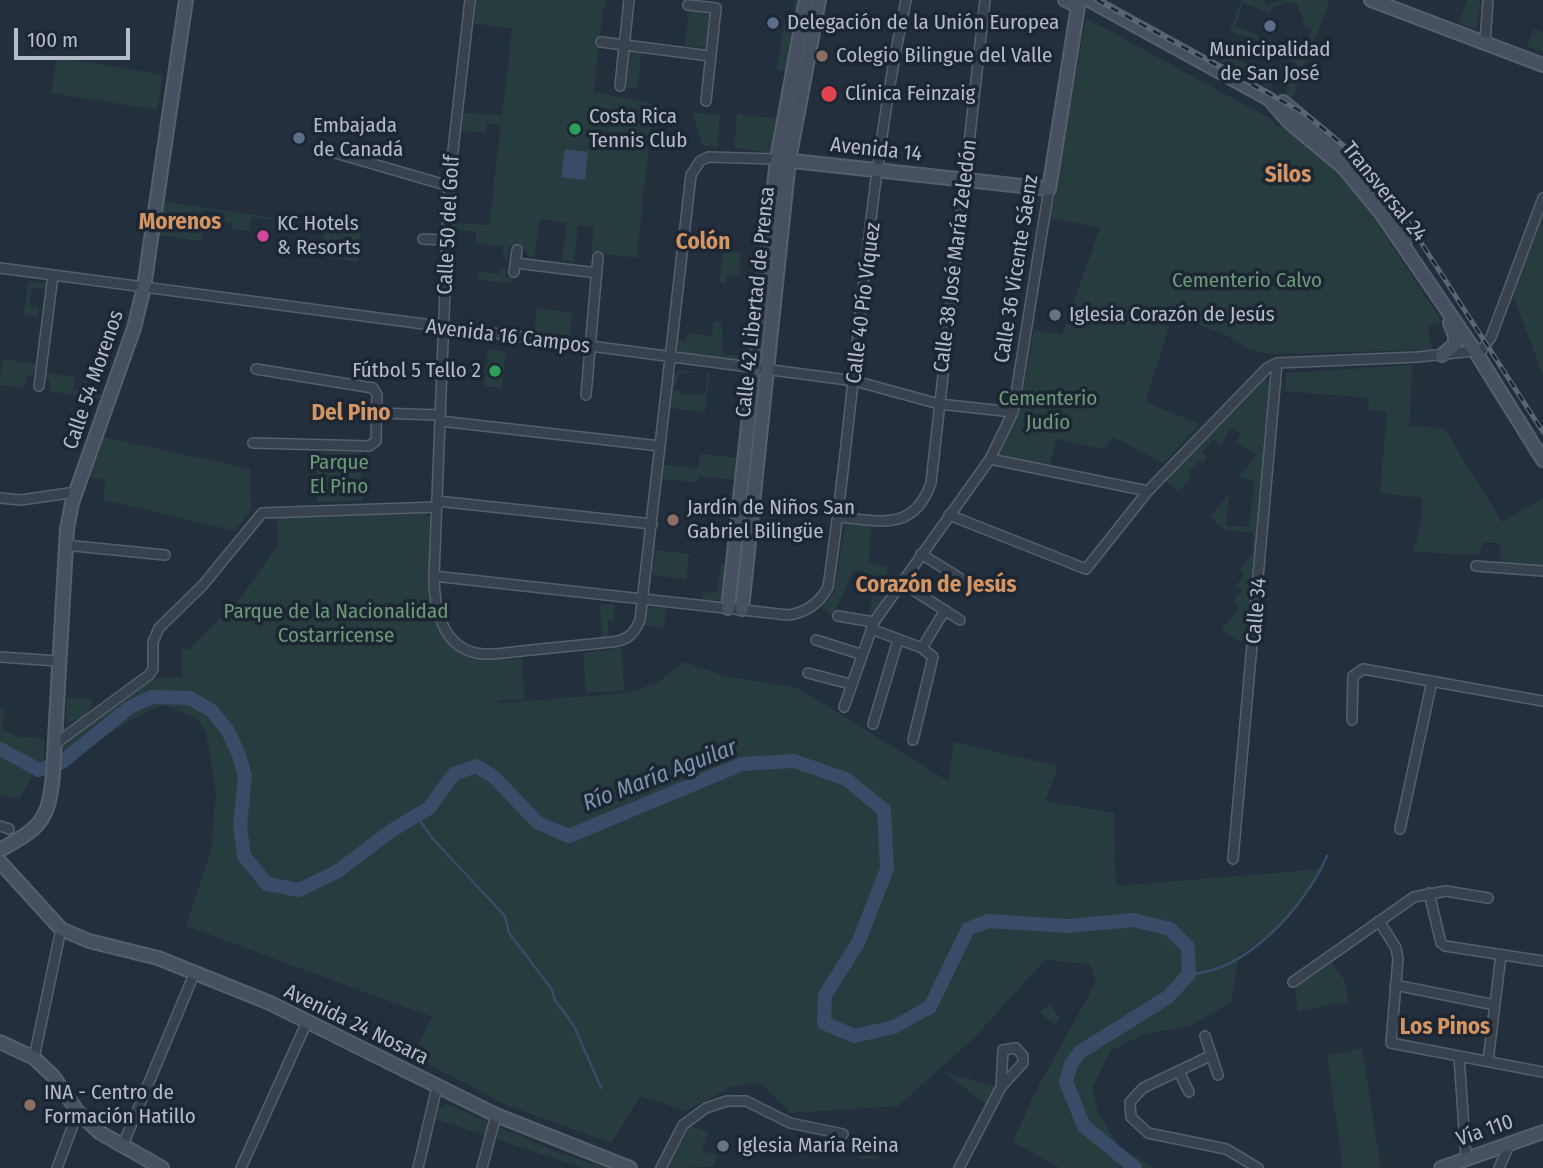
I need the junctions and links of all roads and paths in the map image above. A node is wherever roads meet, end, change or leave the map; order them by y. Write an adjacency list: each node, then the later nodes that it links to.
1 (186, 0): 36 (main road, Calle 54 Morenos)
2 (470, 0): 25 (street, Calle 50 del Golf)
3 (629, 0): 16 (street)
4 (806, 0): 22 (main road, Calle 42 Libertad de Prensa)
5 (819, 0): 22 (main road, Calle 42 Libertad de Prensa)
6 (906, 0): 23 (street, Calle 40 Pío Víquez)
7 (985, 0): 24 (street, Calle 38 José María Zeledón)
8 (1065, 0): 12 (main road, Transversal 24)
9 (1104, 0): 28 (main road, Transversal 24)
10 (1371, 0): 15 (main road)
11 (1488, 0): 15 (street)
12 (1082, 2): 26 (main road, Calle 36 Vicente Sáenz); 28 (main road, Transversal 24)
13 (688, 5): 17 (street)
14 (601, 42): 16 (street)
15 (1485, 43): 18 (main road)
16 (624, 45): 17 (street); 19 (street)
17 (710, 56): 20 (street)
18 (1543, 65)
19 (620, 86)
20 (706, 101)
21 (325, 150): 25 (street)
22 (783, 160): 23 (main road, Avenida 14); 42 (street, Avenida 14); 45 (main road, Calle 42 Libertad de Prensa)
23 (879, 170): 24 (main road, Avenida 14); 46 (street, Calle 40 Pío Víquez)
24 (965, 179): 26 (main road, Avenida 14); 49 (street, Calle 38 José María Zeledón)
25 (449, 186): 30 (street, Calle 50 del Golf)
26 (1049, 189): 50 (street, Calle 36 Vicente Sáenz)
27 (1543, 198): 40 (street)
28 (1401, 234): 37 (main road, Transversal 24); 40 (main road, Transversal 24)
29 (423, 239): 30 (street)
30 (447, 240): 38 (street, Calle 50 del Golf)
31 (517, 250): 34 (street)
32 (598, 257): 34 (street)
33 (0, 268): 35 (street, Avenida 16 Campos)
34 (597, 273): 39 (street)
35 (53, 275): 36 (street, Avenida 16 Campos); 47 (street)
36 (144, 287): 38 (street, Avenida 16 Campos); 59 (main road, Calle 54 Morenos)
37 (1446, 309): 40 (main road, Transversal 24); 41 (main road)
38 (444, 329): 39 (street, Avenida 16 Campos); 52 (street, Calle 50 del Golf)
39 (590, 347): 42 (street, Avenida 16 Campos); 48 (street)
40 (1478, 350): 41 (street); 54 (main road, Transversal 24); 57 (main road, Transversal 24)
41 (1442, 355): 43 (street)
42 (670, 357): 45 (street, Avenida 16 Campos); 55 (street)
43 (1277, 363): 58 (street); 98 (street, Calle 34)
44 (256, 369): 51 (street)
45 (763, 369): 46 (street, Avenida 16 Campos); 74 (main road, Calle 42 Libertad de Prensa)
46 (855, 381): 49 (street, Avenida 16 Campos); 63 (street, Calle 40 Pío Víquez)
47 (38, 386)
48 (586, 395)
49 (939, 404): 50 (street, Avenida 16 Campos); 63 (street, Calle 38 José María Zeledón)
50 (1013, 412): 56 (street, Calle 36 Vicente Sáenz)
51 (377, 413): 52 (street); 53 (street)
52 (440, 418): 55 (street); 61 (street, Calle 50 del Golf)
53 (253, 443)
54 (1543, 445)
55 (660, 446): 64 (street)
56 (990, 459): 58 (street); 62 (street, Calle 36 Vicente Sáenz)
57 (1543, 460)
58 (1148, 491): 62 (street)
59 (76, 492): 60 (street); 65 (main road, Calle 54 Morenos)
60 (0, 498)
61 (437, 504): 64 (street); 70 (street, Calle 50 del Golf); 91 (street)
62 (949, 515): 66 (street, Calle 36 Vicente Sáenz)
63 (838, 517): 74 (street, Calle 40 Pío Víquez)
64 (652, 524): 73 (street)
65 (65, 545): 67 (street); 84 (main road, Calle 54 Morenos)
66 (920, 554): 71 (street, Calle 36 Vicente Sáenz); 72 (street)
67 (165, 555)
68 (1476, 566): 69 (street)
69 (1543, 570)
70 (434, 576): 73 (street); 73 (street, Calle 50 del Golf)
71 (902, 583): 75 (street); 78 (street, Calle 36 Vicente Sáenz)
72 (971, 585)
73 (643, 598): 74 (street)
74 (735, 609)
75 (945, 610): 77 (street); 81 (street)
76 (838, 616): 78 (street)
77 (960, 620)
78 (872, 626): 80 (street); 82 (street, Calle 36 Vicente Sáenz)
79 (816, 640): 82 (street)
80 (898, 640): 81 (street); 92 (street)
81 (922, 648): 94 (street)
82 (860, 654): 87 (street, Calle 36 Vicente Sáenz)
83 (0, 657): 84 (street)
84 (58, 661): 93 (main road, Calle 54 Morenos)
85 (808, 673): 87 (street)
86 (1432, 681): 88 (street); 90 (street); 96 (street)
87 (850, 684): 89 (street, Calle 36 Vicente Sáenz)
88 (1543, 701)
89 (844, 707)
90 (1352, 720)
91 (88, 722): 93 (street); 95 (street)
92 (873, 724)
93 (56, 726): 95 (main road, Calle 54 Morenos)
94 (913, 740)
95 (55, 749): 97 (main road, Calle 54 Morenos)
96 (1400, 829)
97 (0, 850)
98 (1233, 859)
99 (4, 866): 103 (main road)
100 (1429, 893): 101 (street); 102 (street); 104 (street)
101 (1488, 898)
102 (1379, 921): 107 (street); 108 (street)
103 (61, 929): 106 (main road, Avenida 24 Nosara); 113 (street)
104 (1501, 955): 105 (street); 109 (street)
105 (1543, 961)
106 (195, 972): 110 (main road, Avenida 24 Nosara); 128 (street)
107 (1293, 982)
108 (1395, 985): 109 (street); 115 (street)
109 (1495, 1005): 116 (street)
110 (307, 1022): 120 (main road, Avenida 24 Nosara); 132 (street)
111 (1205, 1036): 114 (street)
112 (0, 1042): 113 (main road)
113 (31, 1052): 123 (main road)
114 (1212, 1055): 117 (street); 119 (street)
115 (1459, 1056): 116 (street); 129 (street)
116 (1488, 1061): 118 (street)
117 (1179, 1072): 122 (street); 138 (street)
118 (1543, 1072)
119 (1218, 1075)
120 (438, 1087): 124 (main road, Avenida 24 Nosara); 133 (street)
121 (1001, 1087): 137 (street)
122 (1189, 1092)
123 (78, 1112): 128 (main road); 130 (street)
124 (496, 1115): 134 (street); 135 (main road, Avenida 24 Nosara)
125 (1543, 1132): 127 (main road, Vía 110)
126 (843, 1134): 136 (street)
127 (1510, 1143): 129 (main road, Vía 110); 140 (street)
128 (122, 1147): 131 (main road)
129 (1466, 1158): 139 (main road, Vía 110)
130 (57, 1168)
131 (162, 1168)
132 (241, 1168)
133 (418, 1168)
134 (482, 1168)
135 (630, 1168)
136 (661, 1168)
137 (959, 1168)
138 (1258, 1168)
139 (1441, 1168)
140 (1499, 1168)

